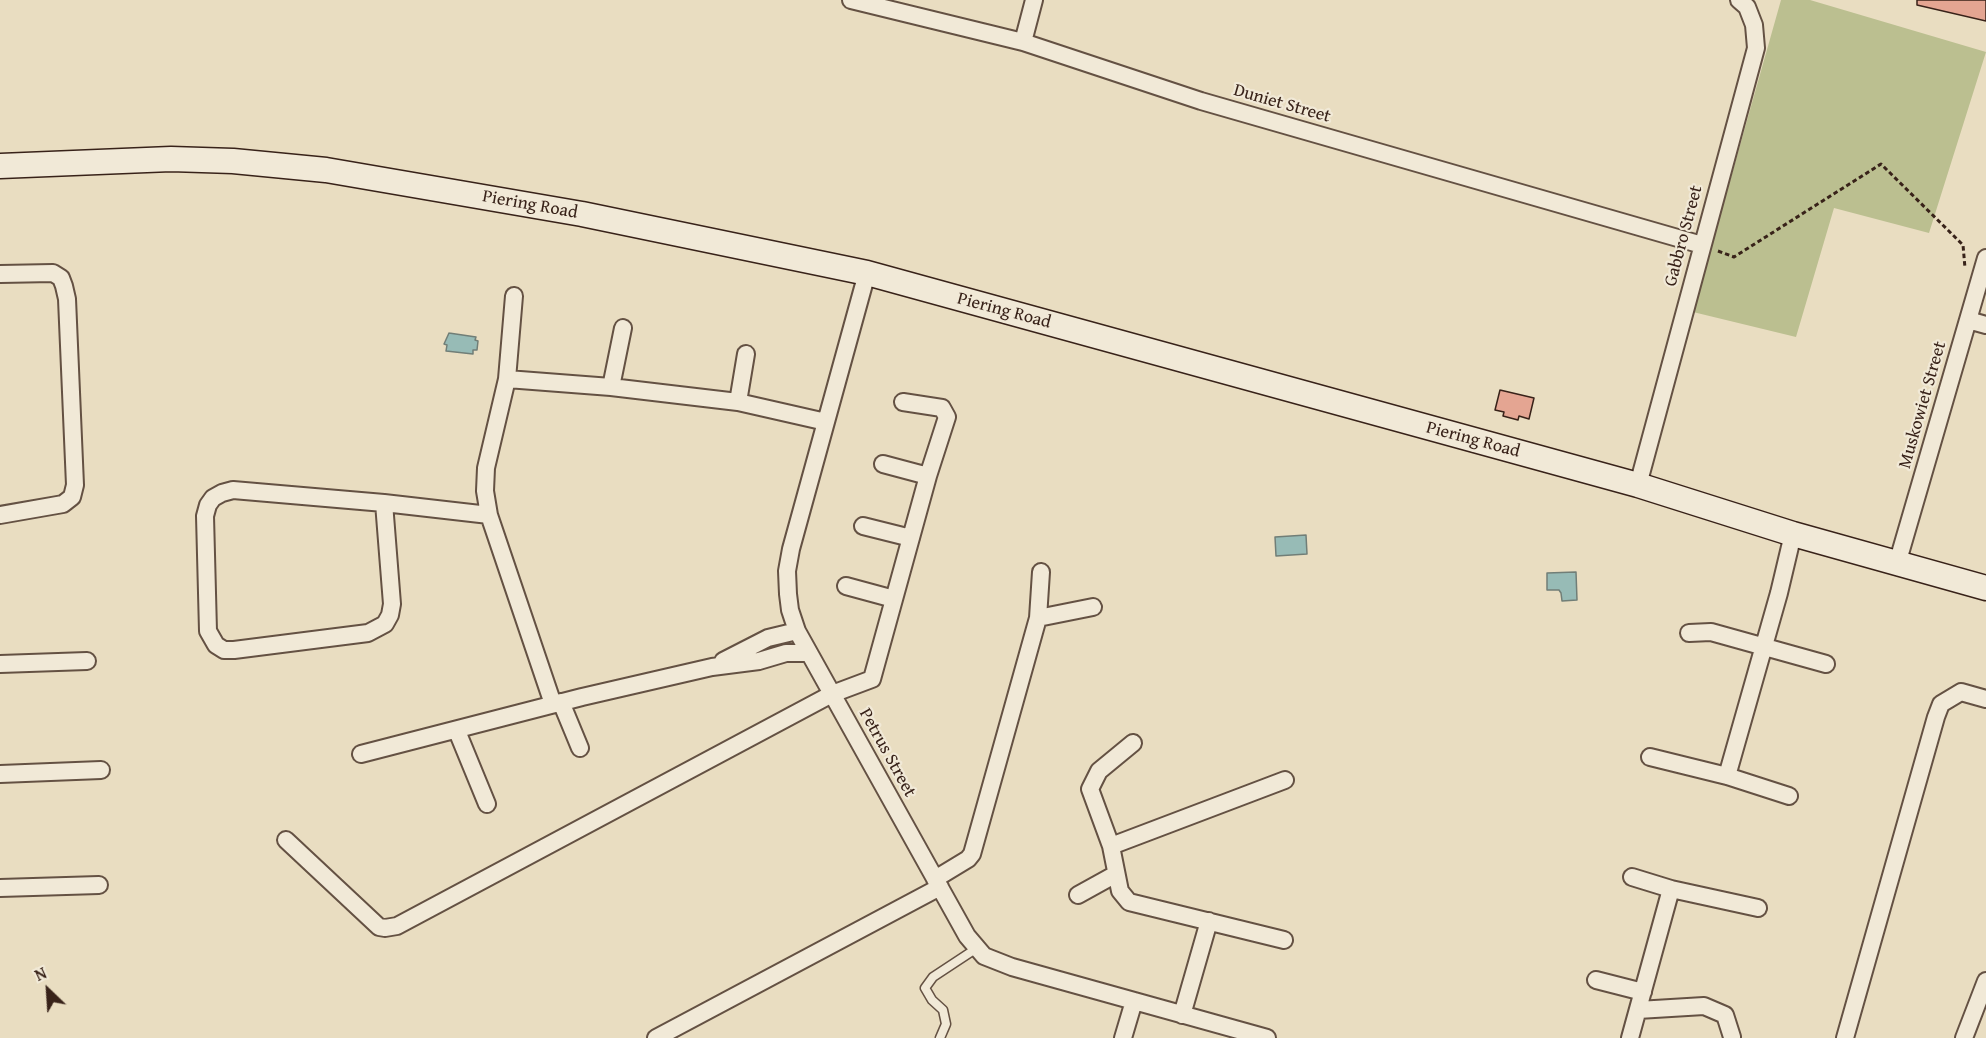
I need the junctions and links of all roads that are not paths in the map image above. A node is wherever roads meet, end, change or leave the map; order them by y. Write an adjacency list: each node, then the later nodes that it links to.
1 (851, 0): 4 (street, Duniet Street)
2 (1034, 0): 4 (street)
3 (1739, 0): 6 (street, Gabbro Street)
4 (1023, 42): 6 (street, Duniet Street)
5 (0, 166): 8 (street, Piering Road)
6 (1702, 245): 22 (street, Gabbro Street)
7 (1986, 258): 11 (street, Muskowiet Street)
8 (867, 273): 19 (street, Petrus Street); 22 (street, Piering Road)
9 (0, 274): 24 (street)
10 (514, 296): 15 (street)
11 (1968, 320): 12 (street); 29 (street, Muskowiet Street)
12 (1986, 325)
13 (623, 328): 16 (street)
14 (746, 354): 17 (street)
15 (507, 379): 16 (street); 25 (street)
16 (611, 387): 17 (street)
17 (738, 402): 19 (street)
18 (903, 402): 21 (street)
19 (826, 422): 36 (street, Petrus Street)
20 (883, 464): 21 (street)
21 (928, 476): 28 (street)
22 (1638, 485): 27 (street, Piering Road)
23 (384, 503): 23 (street); 25 (street)
24 (0, 514)
25 (489, 515): 46 (street)
26 (863, 526): 28 (street)
27 (1794, 534): 29 (street, Piering Road); 38 (street)
28 (911, 538): 33 (street)
29 (1897, 564): 32 (street, Piering Road)
30 (1041, 572): 35 (street)
31 (846, 586): 33 (street)
32 (1986, 588)
33 (894, 599): 44 (street)
34 (1093, 607): 35 (street)
35 (1038, 618): 62 (street)
36 (797, 631): 39 (street, Petrus Street); 43 (street)
37 (1689, 633): 38 (street)
38 (1764, 646): 42 (street); 54 (street)
39 (809, 653): 43 (street); 44 (street, Petrus Street)
40 (87, 661): 41 (street)
41 (0, 664)
42 (1826, 664)
43 (712, 667): 46 (street)
44 (832, 694): 58 (street); 62 (street, Petrus Street)
45 (1986, 699): 83 (street)
46 (557, 703): 47 (street); 49 (street)
47 (457, 731): 50 (street); 57 (street)
48 (1133, 743): 59 (street)
49 (579, 747)
50 (361, 754)
51 (1650, 757): 54 (street)
52 (101, 770): 53 (street)
53 (0, 774)
54 (1728, 776): 56 (street)
55 (1285, 780): 59 (street)
56 (1789, 796)
57 (487, 804)
58 (286, 840)
59 (1111, 846): 60 (street)
60 (1116, 874): 66 (street); 68 (street)
61 (1632, 877): 65 (street)
62 (938, 883): 70 (street, Petrus Street); 78 (street)
63 (99, 885): 64 (street)
64 (0, 888)
65 (1671, 889): 67 (street); 73 (street)
66 (1078, 895)
67 (1758, 908)
68 (1209, 921): 69 (street); 76 (street)
69 (1284, 939)
70 (977, 948): 74 (street, Petrus Street); 79 (lane)
71 (1596, 980): 73 (street)
72 (1986, 981): 84 (street)
73 (1643, 992): 75 (street)
74 (1134, 1001): 76 (street, Petrus Street); 80 (street)
75 (1638, 1010): 77 (street); 82 (street)
76 (1182, 1015): 81 (street, Petrus Street)
77 (1732, 1037)
78 (656, 1038)
79 (940, 1038)
80 (1123, 1038)
81 (1267, 1038)
82 (1630, 1038)
83 (1845, 1038)
84 (1964, 1038)

